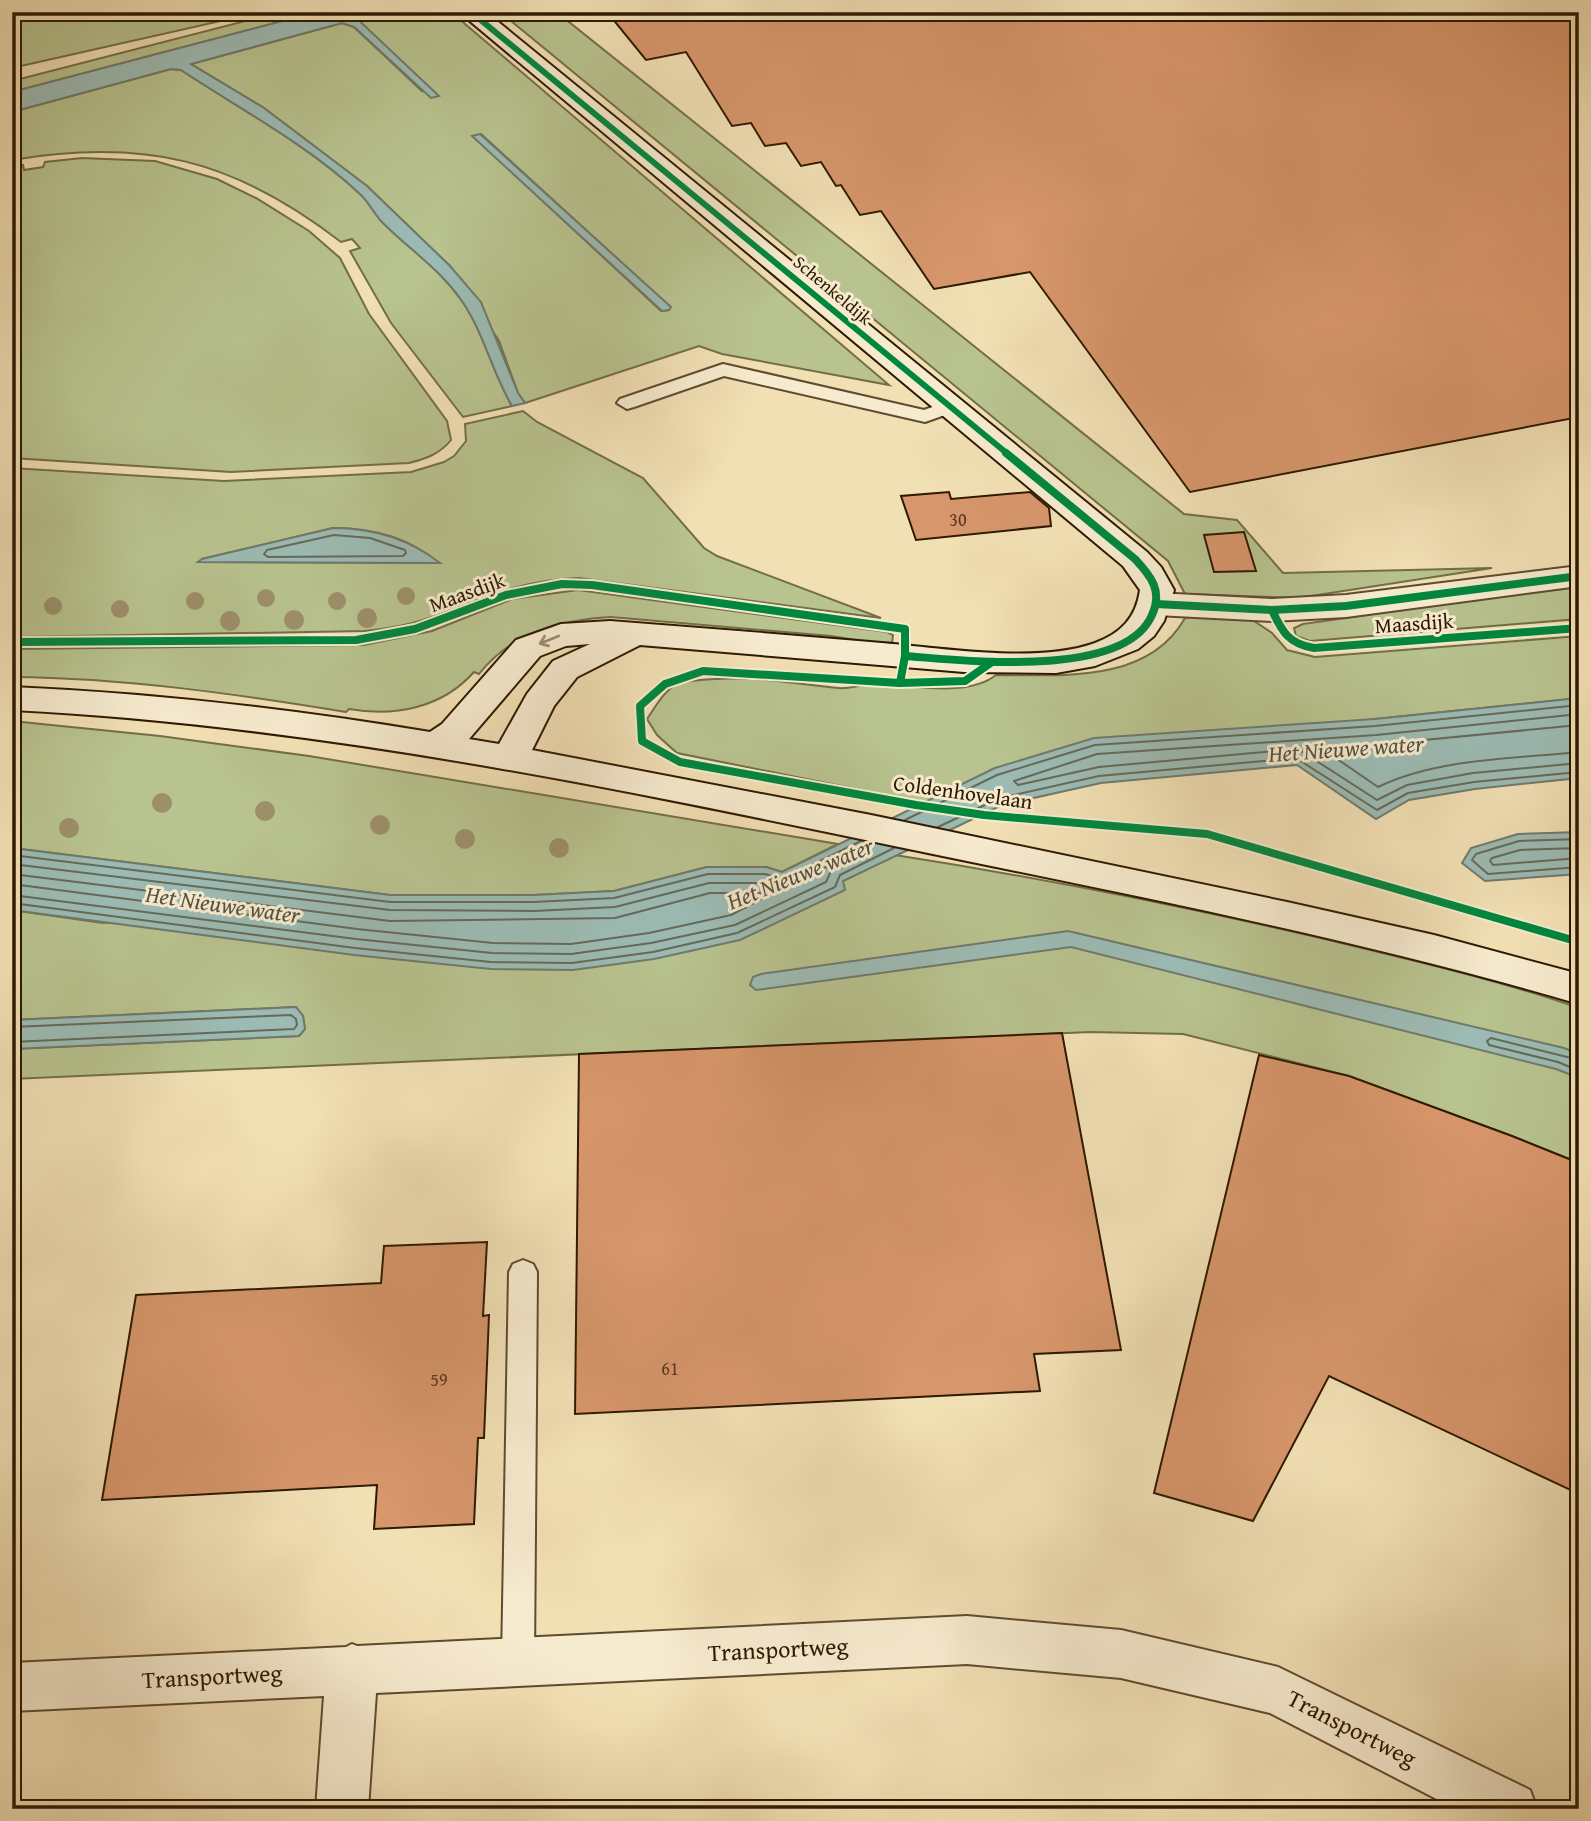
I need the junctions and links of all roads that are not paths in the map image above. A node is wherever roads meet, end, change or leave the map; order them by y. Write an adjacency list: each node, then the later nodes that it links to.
1 (471, 12): 3 (street, Schenkeldijk)
2 (626, 403): 3 (lane)
3 (949, 407): 5 (street, Schenkeldijk)
4 (1579, 576): 5 (street, Maasdijk)
5 (1156, 604): 6 (street)
6 (641, 635): 8 (street, one-way to 8); 9 (street)
7 (12, 698): 8 (street)
8 (439, 743): 9 (street)
9 (510, 759): 10 (street)
10 (1579, 989)
11 (523, 1272): 12 (lane)
12 (518, 1661): 13 (street, Transportweg); 16 (street, Transportweg)
13 (352, 1668): 14 (street, Transportweg); 15 (street)
14 (12, 1687)
15 (342, 1809)
16 (1511, 1809)

